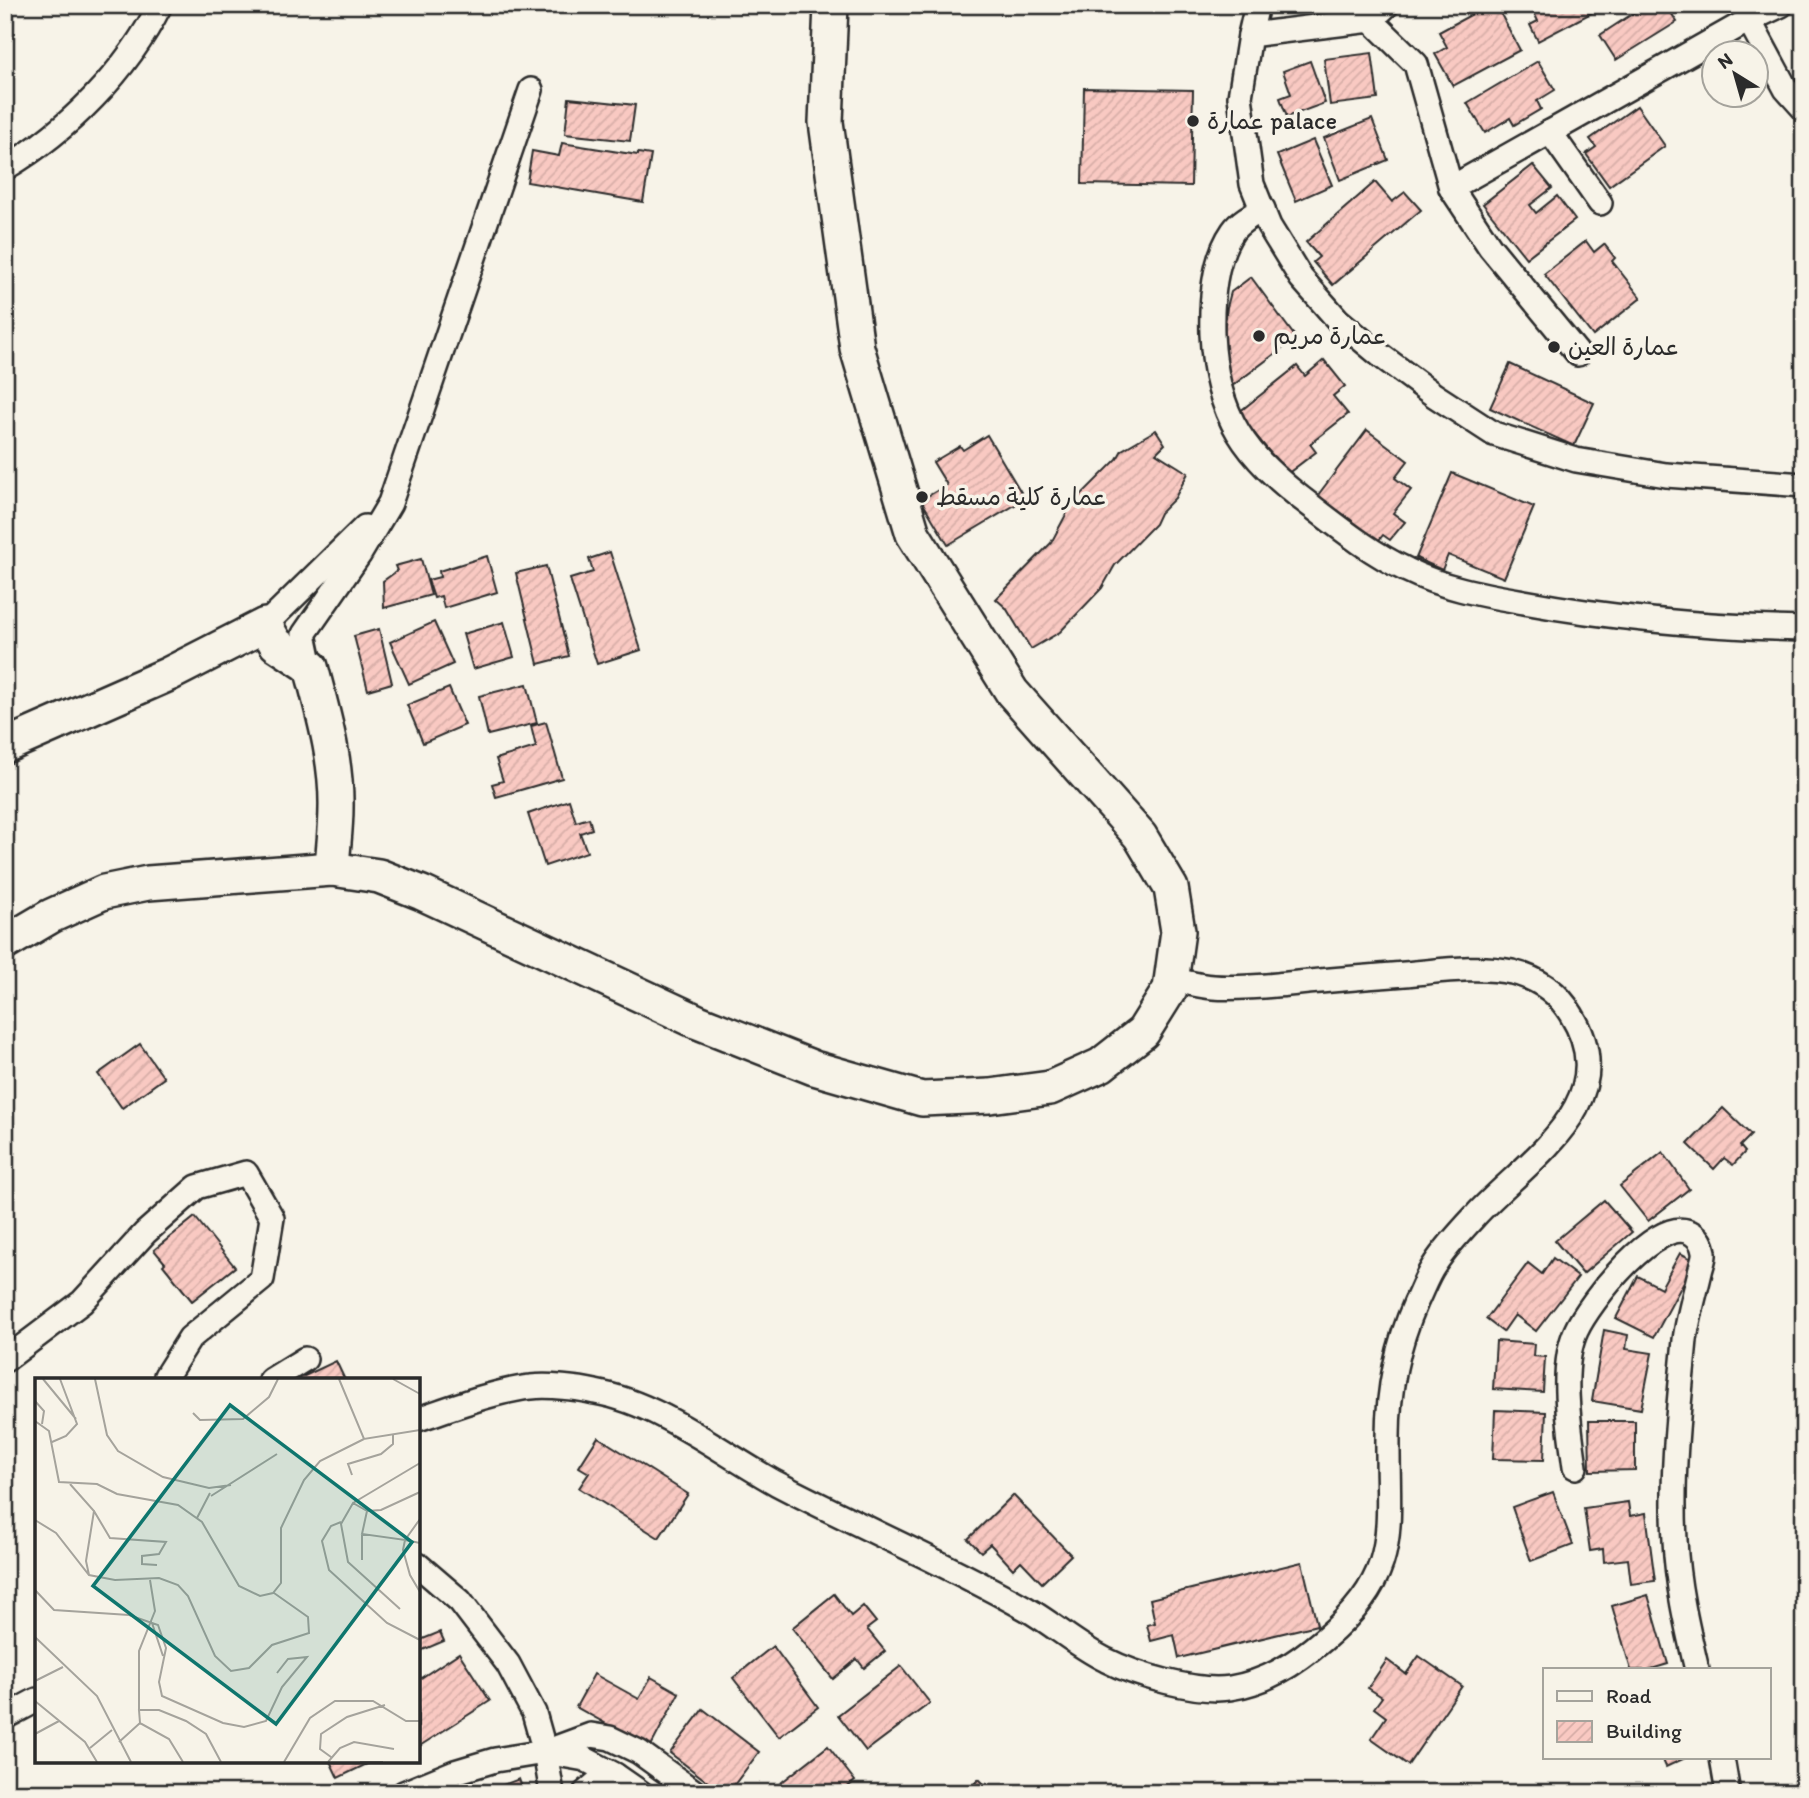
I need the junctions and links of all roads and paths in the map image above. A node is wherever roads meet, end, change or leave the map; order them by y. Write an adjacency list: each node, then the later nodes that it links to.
1 (160, 5): 11 (street)
2 (831, 5): 25 (street)
3 (1256, 5): 7 (street)
4 (1781, 5): 6 (street)
5 (1379, 13): 7 (street); 12 (street)
6 (1749, 13): 9 (street); 10 (street)
7 (1250, 35): 14 (street)
8 (531, 90): 17 (street)
9 (1804, 109)
10 (1550, 132): 12 (street); 13 (street)
11 (5, 169)
12 (1451, 188): 15 (street)
13 (1600, 203)
14 (1263, 209): 16 (street); 18 (street)
15 (1578, 354)
16 (1804, 485)
17 (390, 503): 19 (street); 20 (street)
18 (1804, 629)
19 (271, 635): 20 (street); 21 (street); 22 (street)
20 (311, 667): 23 (street)
21 (5, 746)
22 (5, 768)
23 (332, 869): 24 (street); 25 (street)
24 (5, 943)
25 (1171, 979): 30 (street)
26 (305, 1359): 29 (street)
27 (5, 1360): 28 (street)
28 (167, 1378)
29 (274, 1378)
30 (420, 1418)
31 (1575, 1467): 33 (street)
32 (420, 1567): 36 (street)
33 (1697, 1668)
34 (35, 1701): 35 (street)
35 (5, 1717)
36 (545, 1752): 38 (street); 39 (street); 40 (street); 43 (street)
37 (1722, 1759): 44 (street)
38 (615, 1775): 41 (street); 42 (street)
39 (404, 1793)
40 (552, 1793)
41 (585, 1793)
42 (641, 1793)
43 (695, 1793)
44 (1728, 1793)

